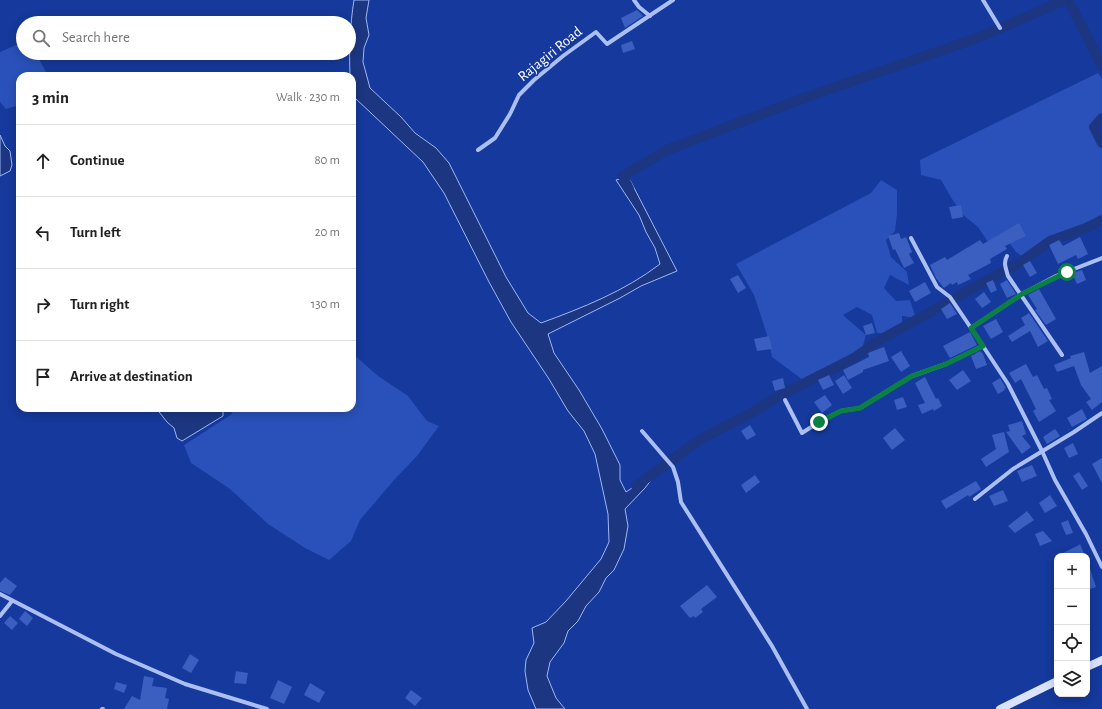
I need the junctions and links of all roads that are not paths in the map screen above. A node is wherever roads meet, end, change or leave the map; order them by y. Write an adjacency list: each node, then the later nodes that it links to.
1 (634, 0): 4 (street)
2 (673, 0): 4 (street, Rajagiri Road)
3 (983, 0): 5 (street)
4 (650, 16): 6 (street, Rajagiri Road)
5 (1000, 28)
6 (478, 150)
7 (911, 238): 11 (street)
8 (1007, 256): 10 (street)
9 (1102, 258): 10 (street)
10 (1022, 294): 11 (street); 13 (street)
11 (971, 328): 12 (street)
12 (983, 346): 14 (street); 17 (street)
13 (1062, 355)
14 (785, 400)
15 (1102, 413): 17 (street)
16 (642, 431): 27 (street)
17 (1042, 450): 18 (street); 19 (street)
18 (975, 500)
19 (1102, 567)
20 (0, 594): 21 (street)
21 (12, 601): 22 (street); 26 (street)
22 (0, 616)
23 (1102, 660): 24 (main road)
24 (1090, 666)
25 (1054, 682): 28 (main road)
26 (267, 709)
27 (807, 709)
28 (1000, 709)

